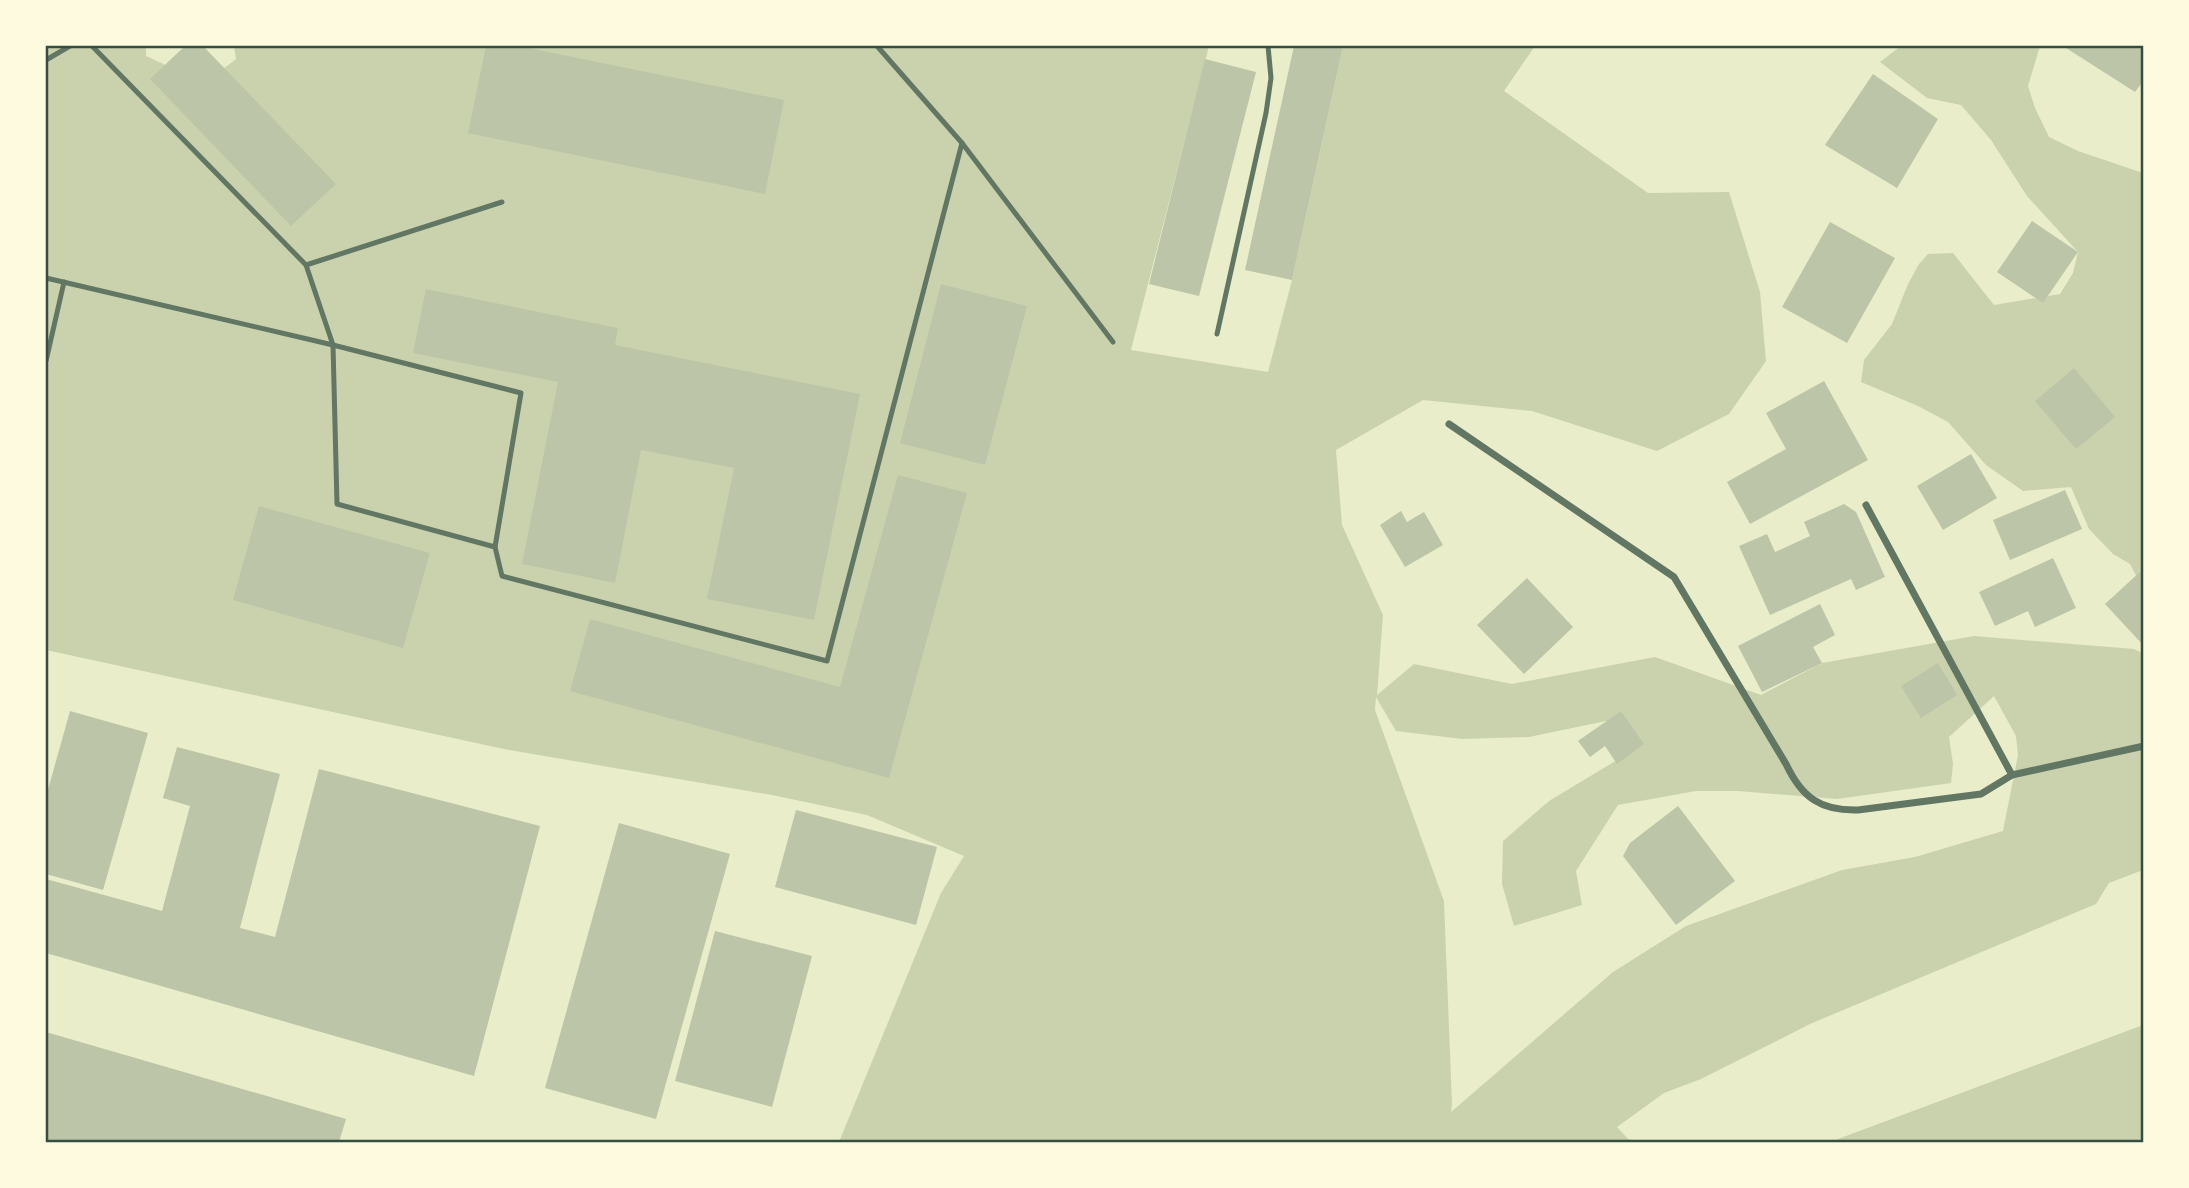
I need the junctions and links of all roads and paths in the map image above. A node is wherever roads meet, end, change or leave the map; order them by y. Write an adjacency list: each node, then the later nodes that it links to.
1 (70, 46): 5 (lane)
2 (92, 46): 8 (lane)
3 (877, 46): 6 (lane)
4 (1268, 46): 11 (lane)
5 (46, 60)
6 (961, 143): 12 (lane); 17 (lane)
7 (502, 202): 8 (lane)
8 (306, 265): 13 (lane)
9 (46, 278): 10 (lane)
10 (64, 282): 13 (lane); 14 (lane)
11 (1217, 334)
12 (1113, 342)
13 (333, 345): 17 (lane); 17 (lane)
14 (46, 361)
15 (1449, 424): 19 (street)
16 (1866, 505): 19 (street)
17 (495, 547)
18 (2144, 746): 19 (street)
19 (2012, 775)

